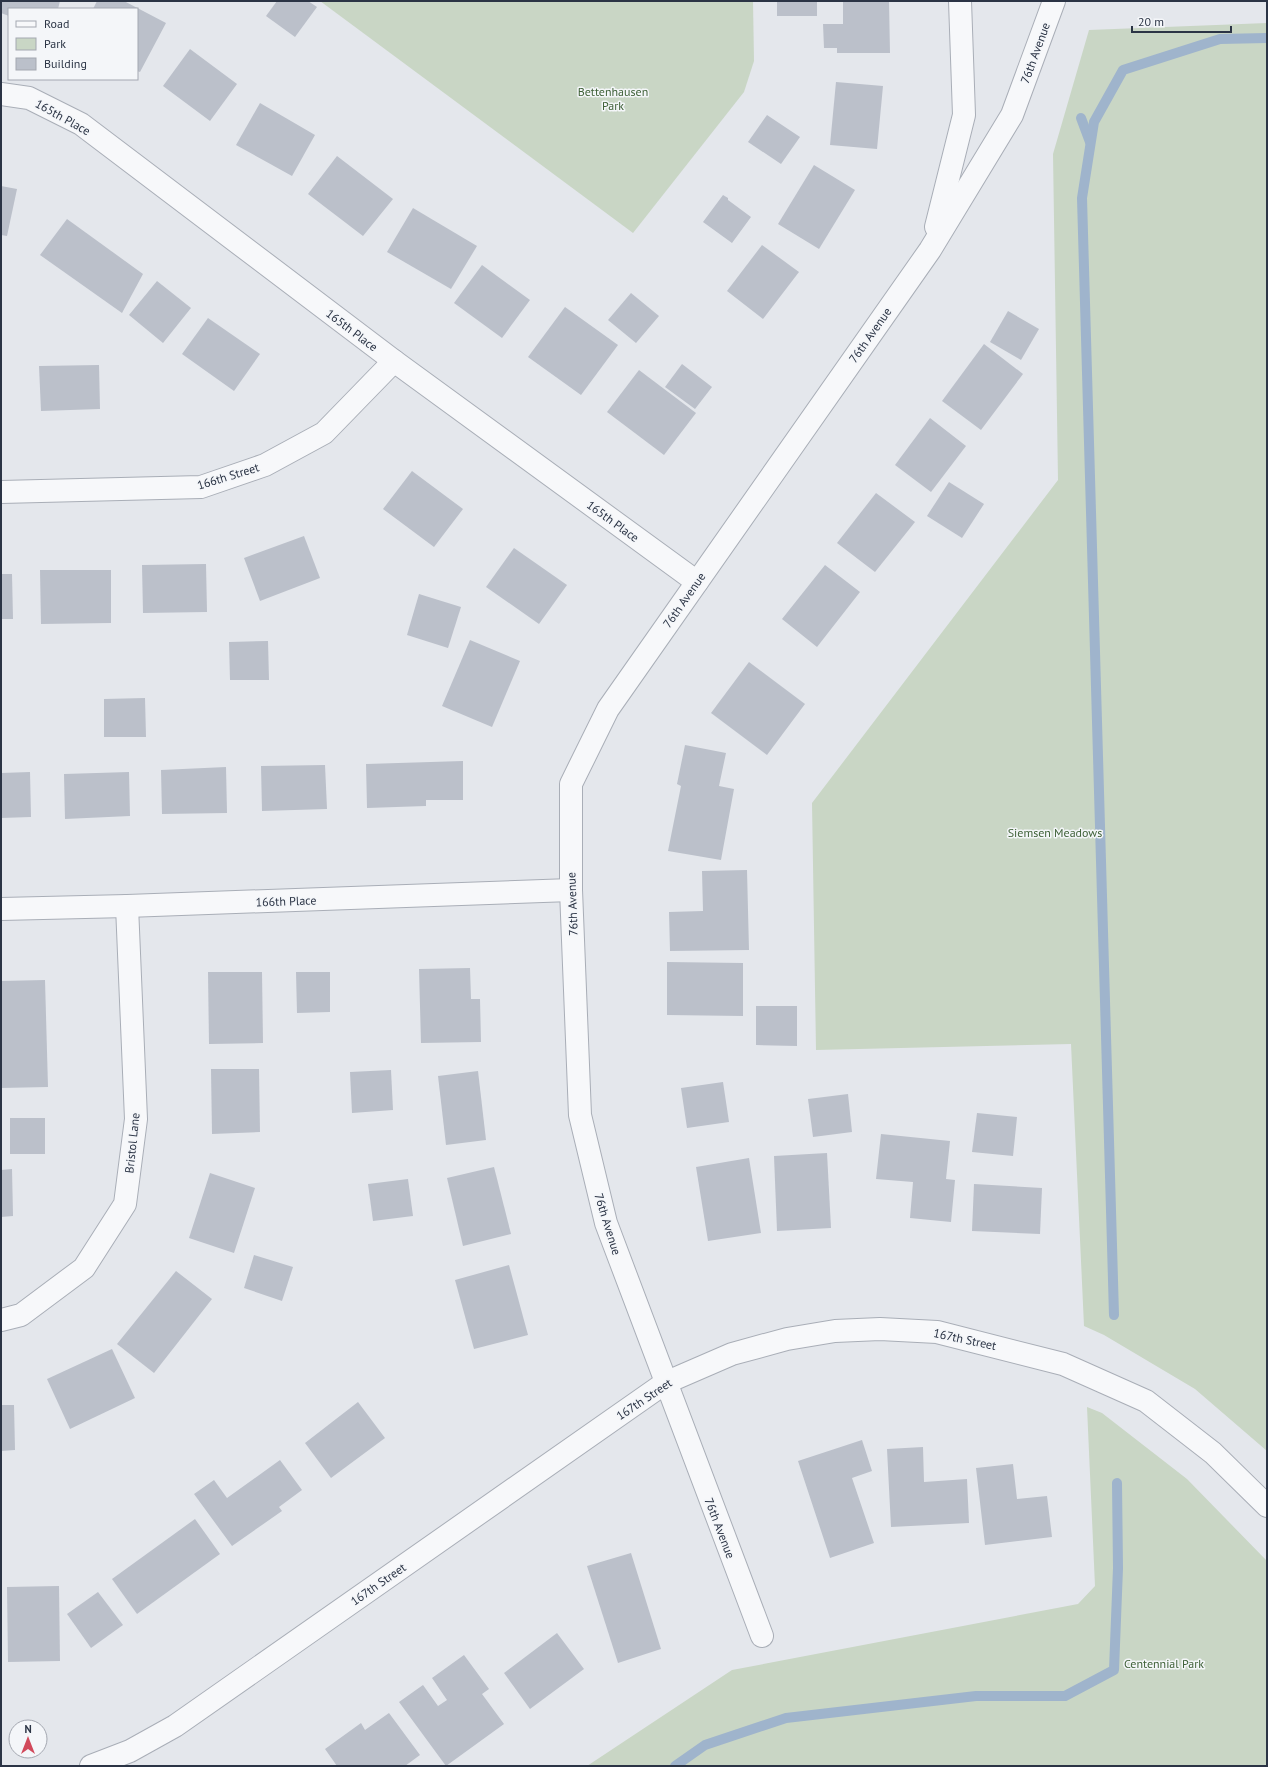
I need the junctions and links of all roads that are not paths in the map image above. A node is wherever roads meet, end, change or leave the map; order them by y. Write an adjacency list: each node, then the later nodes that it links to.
1 (960, 1): 4 (street, 76th Avenue)
2 (1054, 1): 4 (street, 76th Avenue)
3 (1, 94): 5 (street, 165th Place)
4 (930, 250): 7 (street, 76th Avenue)
5 (394, 362): 6 (street, 166th Street); 7 (street, 165th Place)
6 (1, 492)
7 (697, 582): 8 (street, 76th Avenue)
8 (571, 890): 9 (street, 166th Place); 12 (street, 76th Avenue)
9 (127, 906): 10 (street, 166th Place); 11 (street, Bristol Lane)
10 (1, 908)
11 (1, 1320)
12 (665, 1382): 13 (street, 167th Street); 14 (street, 76th Avenue); 15 (street, 167th Street)
13 (1267, 1506)
14 (762, 1636)
15 (91, 1766)

